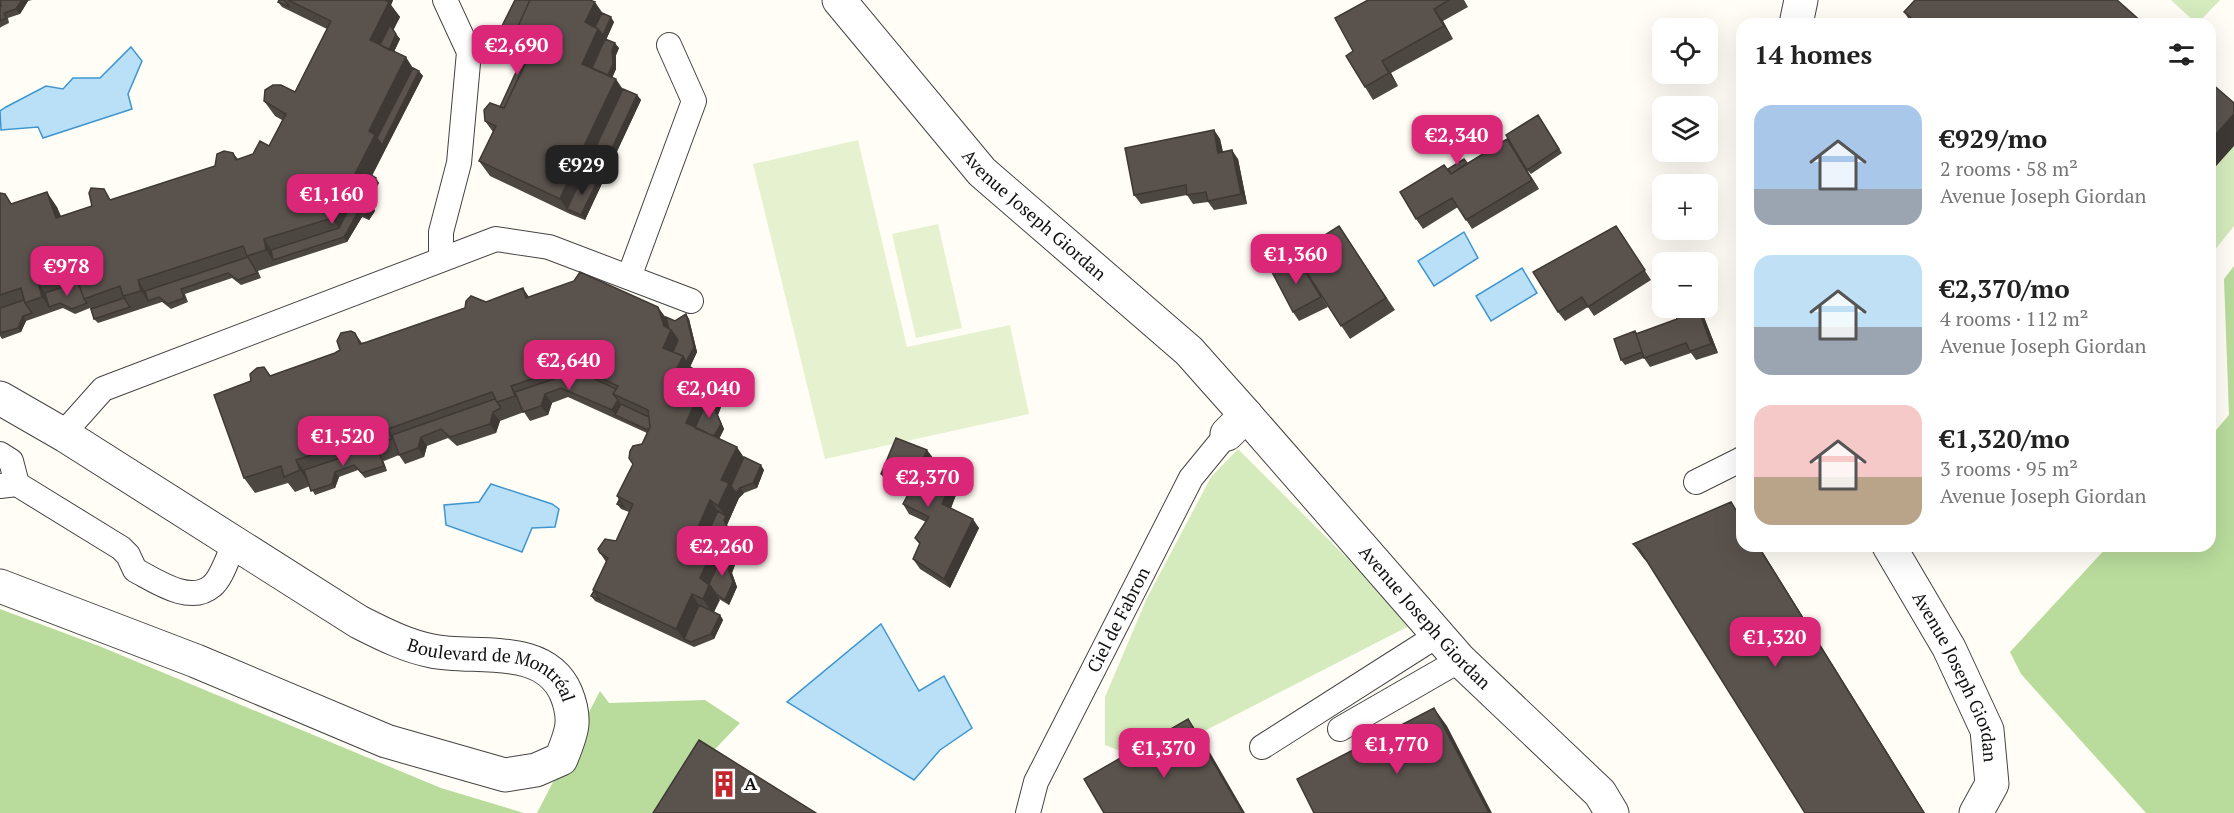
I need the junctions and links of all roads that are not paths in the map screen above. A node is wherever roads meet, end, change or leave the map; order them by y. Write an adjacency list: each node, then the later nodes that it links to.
1 (445, 0): 6 (lane)
2 (839, 0): 10 (street, Avenue Joseph Giordan)
3 (1801, 0): 4 (street)
4 (1797, 18)
5 (669, 45): 7 (lane)
6 (441, 259): 7 (lane); 11 (lane)
7 (629, 278): 8 (lane)
8 (691, 301)
9 (0, 398): 11 (street, Boulevard de Montréal)
10 (1237, 424): 19 (street, Avenue Joseph Giordan); 23 (lane, Ciel de Fabron)
11 (66, 436): 16 (street, Boulevard de Montréal)
12 (0, 454): 15 (lane)
13 (1736, 462): 14 (lane)
14 (1696, 482)
15 (9, 485): 16 (lane)
16 (234, 545): 18 (street, Boulevard de Montréal)
17 (1893, 552): 25 (street, Avenue Joseph Giordan)
18 (0, 586)
19 (1438, 635): 20 (street, Avenue Joseph Giordan); 22 (lane)
20 (1460, 660): 21 (lane); 24 (street, Avenue Joseph Giordan)
21 (1340, 729)
22 (1262, 747)
23 (1028, 813)
24 (1612, 813)
25 (1976, 813)

